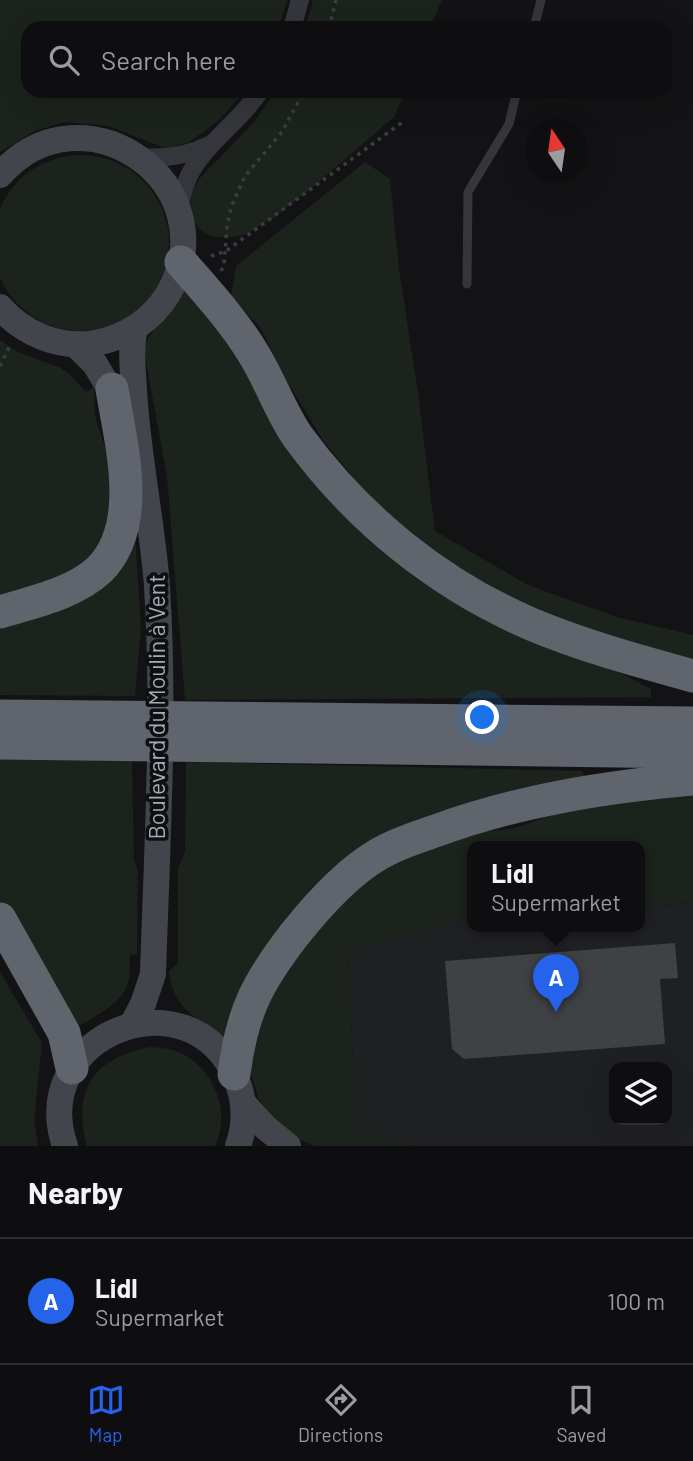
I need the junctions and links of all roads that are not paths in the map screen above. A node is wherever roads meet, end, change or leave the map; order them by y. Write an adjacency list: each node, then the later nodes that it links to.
1 (300, 0): 3 (street)
2 (541, 0): 4 (lane)
3 (294, 21)
4 (536, 21)
5 (254, 98): 7 (street)
6 (515, 98): 12 (lane)
7 (213, 144): 8 (street); 10 (street)
8 (140, 158): 9 (main road); 10 (main road)
9 (3, 170)
10 (178, 212): 11 (main road)
11 (182, 250): 14 (main road); 19 (highway)
12 (467, 284)
13 (0, 307): 15 (main road)
14 (135, 328): 15 (main road); 17 (main road, Boulevard du Moulin à Vent)
15 (75, 344): 16 (main road, Boulevard du Moulin à Vent)
16 (112, 389): 17 (main road, Boulevard du Moulin à Vent); 18 (highway)
17 (137, 441): 26 (main road, Boulevard du Moulin à Vent)
18 (0, 611)
19 (693, 676)
20 (0, 716): 21 (highway)
21 (693, 723)
22 (0, 743): 23 (highway)
23 (693, 752)
24 (693, 779): 30 (highway)
25 (0, 919): 29 (highway)
26 (153, 974): 27 (main road, Boulevard du Moulin à Vent); 28 (main road, Boulevard du Moulin à Vent)
27 (132, 1025): 28 (main road); 29 (main road)
28 (178, 1027): 30 (main road)
29 (72, 1068): 31 (main road)
30 (239, 1089): 32 (main road); 33 (main road)
31 (65, 1146)
32 (238, 1146)
33 (288, 1146)

